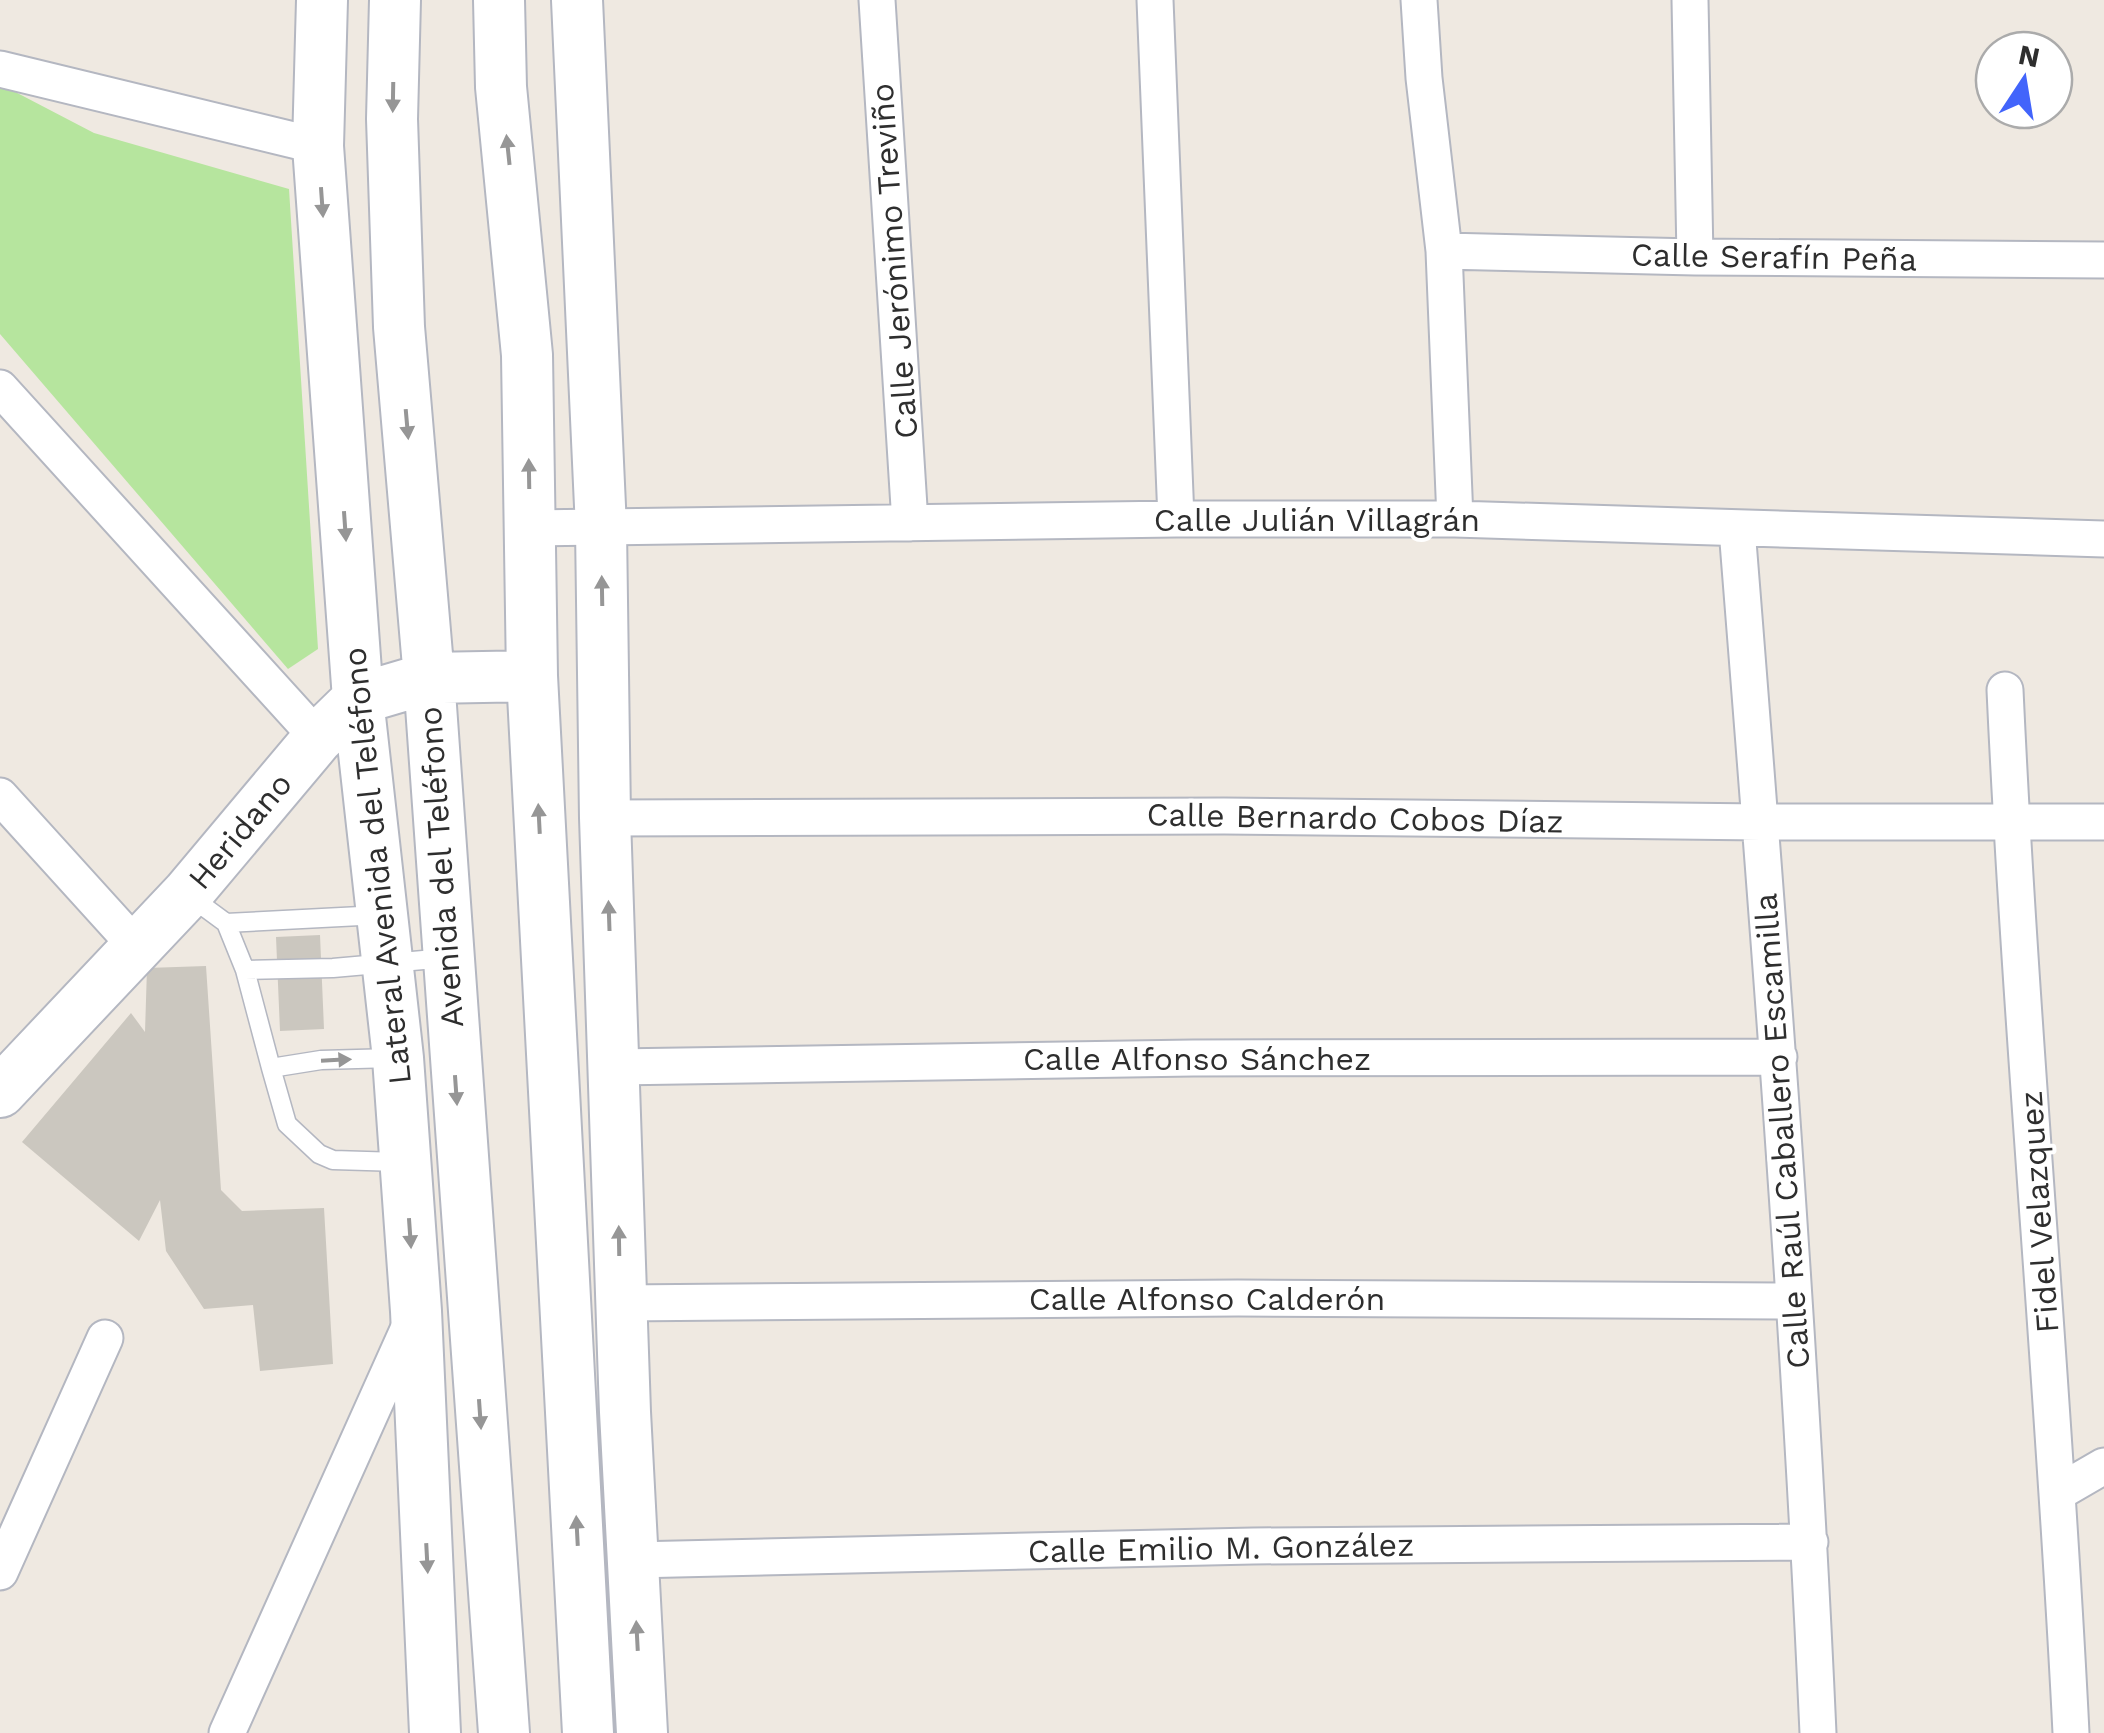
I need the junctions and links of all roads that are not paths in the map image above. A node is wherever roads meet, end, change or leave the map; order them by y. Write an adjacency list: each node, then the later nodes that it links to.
1 (322, 0): 10 (street, Lateral Avenida del Teléfono)
2 (395, 0): 23 (street, Avenida del Teléfono, one-way to 23)
3 (499, 0): 18 (street, one-way to 3)
4 (577, 0): 19 (street)
5 (877, 0): 17 (street, Calle Jerónimo Treviño)
6 (1156, 0): 15 (street)
7 (1418, 0): 11 (street)
8 (1690, 0): 12 (street)
9 (0, 68): 10 (street)
10 (318, 146): 25 (street, Lateral Avenida del Teléfono, one-way to 25)
11 (1444, 250): 12 (street, Calle Serafín Peña); 16 (street)
12 (1695, 257): 13 (street, Calle Serafín Peña)
13 (2104, 260)
14 (0, 388): 26 (street)
15 (1176, 518): 16 (street, Calle Julián Villagrán); 17 (street, Calle Julián Villagrán)
16 (1454, 519): 20 (street, Calle Julián Villagrán)
17 (910, 523): 19 (street, Calle Julián Villagrán)
18 (530, 528): 19 (street, Calle Julián Villagrán); 22 (street)
19 (601, 528): 28 (street, one-way to 19)
20 (1738, 529): 21 (street, Calle Julián Villagrán); 29 (street, Calle Raúl Caballero Escamilla)
21 (2104, 539)
22 (532, 676): 23 (street, Heridano); 49 (street, one-way to 22)
23 (429, 678): 25 (street, Heridano); 35 (street, Avenida del Teléfono)
24 (2005, 690): 30 (street, Fidel Velazquez)
25 (358, 698): 26 (street, Heridano); 33 (street, Lateral Avenida del Teléfono)
26 (318, 738): 32 (street, Heridano)
27 (0, 796): 34 (street)
28 (606, 818): 29 (street, Calle Bernardo Cobos Díaz); 40 (street, one-way to 28)
29 (1761, 822): 30 (street, Calle Bernardo Cobos Díaz); 38 (street, Calle Raúl Caballero Escamilla)
30 (2011, 822): 31 (street, Calle Bernardo Cobos Díaz); 51 (street, Fidel Velazquez)
31 (2104, 822)
32 (207, 908): 33 (lane); 34 (street, Heridano); 37 (lane)
33 (383, 915): 36 (street, Lateral Avenida del Teléfono)
34 (136, 946): 42 (street, Heridano)
35 (447, 958): 36 (lane); 57 (street, Avenida del Teléfono, one-way to 57)
36 (389, 964): 37 (lane); 39 (street, Lateral Avenida del Teléfono)
37 (245, 970): 41 (lane)
38 (1779, 1057): 40 (street, Calle Alfonso Sánchez); 44 (street, Calle Raúl Caballero Escamilla)
39 (398, 1058): 41 (lane, one-way to 39); 43 (street, Lateral Avenida del Teléfono)
40 (615, 1066): 45 (street, one-way to 40)
41 (271, 1068): 43 (lane)
42 (0, 1092)
43 (405, 1162): 46 (street, Lateral Avenida del Teléfono, one-way to 46)
44 (1794, 1302): 45 (street, Calle Alfonso Calderón); 52 (street, Calle Raúl Caballero Escamilla)
45 (620, 1303): 48 (street)
46 (416, 1311): 55 (street); 56 (street, Lateral Avenida del Teléfono, one-way to 56)
47 (105, 1338): 54 (street)
48 (624, 1412): 49 (street); 53 (street)
49 (570, 1413): 58 (street, one-way to 49)
50 (2104, 1466): 51 (street)
51 (2059, 1492): 61 (street, Fidel Velazquez)
52 (1810, 1542): 53 (street, Calle Emilio M. González); 60 (street, Calle Raúl Caballero Escamilla)
53 (633, 1560): 59 (street, one-way to 53)
54 (0, 1572)
55 (226, 1733)
56 (435, 1733)
57 (504, 1733)
58 (588, 1733)
59 (642, 1733)
60 (1818, 1733)
61 (2071, 1733)

